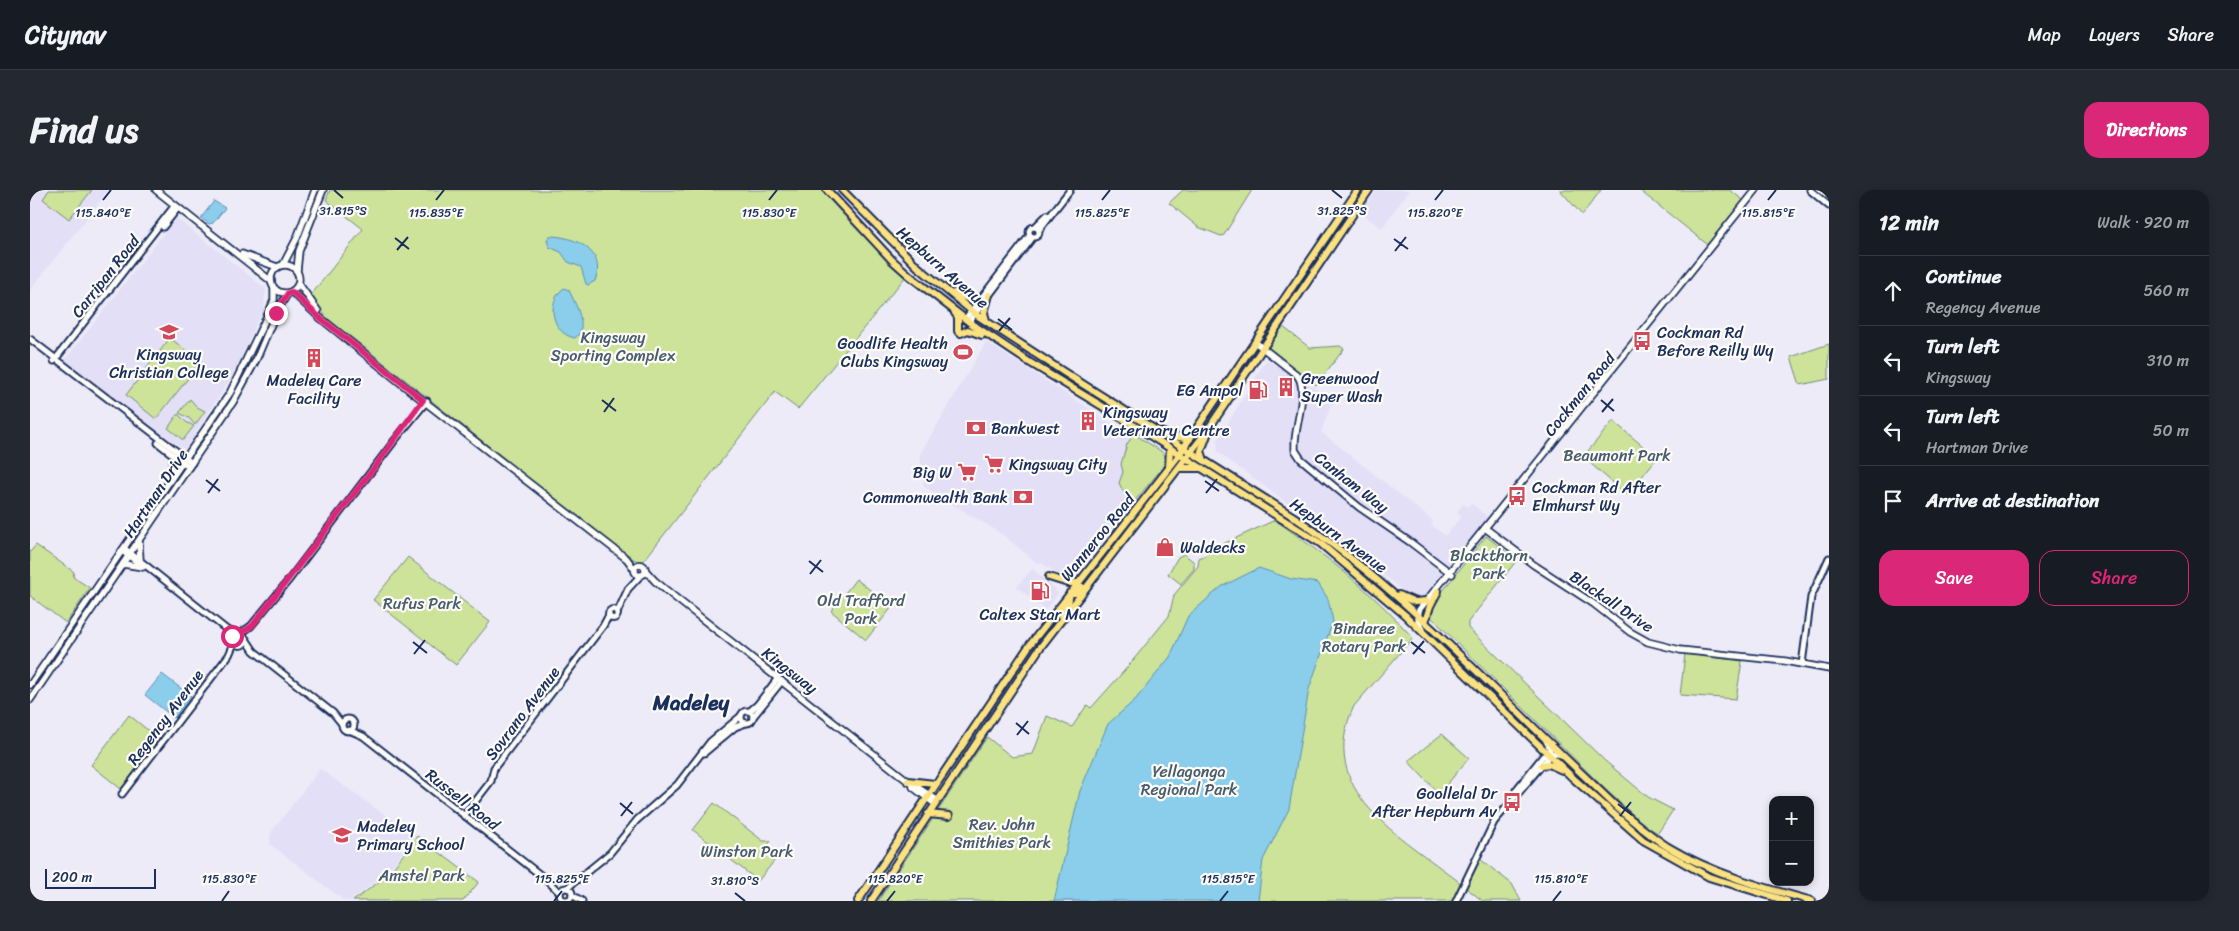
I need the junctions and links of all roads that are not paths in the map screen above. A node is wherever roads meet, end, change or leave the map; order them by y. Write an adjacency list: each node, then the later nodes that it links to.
1 (156, 190): 16 (main road)
2 (315, 190): 20 (main road)
3 (323, 190): 21 (main road)
4 (827, 190): 29 (main road, Hepburn Avenue)
5 (842, 190): 25 (main road, Hepburn Avenue)
6 (1066, 190): 17 (street)
7 (1070, 190): 17 (street)
8 (1358, 190): 36 (main road, Wanneroo Road)
9 (1370, 190): 37 (main road, Wanneroo Road)
10 (1756, 190): 57 (main road, Cockman Road)
11 (1761, 190): 57 (main road, Cockman Road)
12 (1810, 190): 15 (street)
13 (1816, 190): 14 (street)
14 (1829, 201)
15 (1829, 206)
16 (177, 207): 19 (main road); 38 (street, Carripan Road)
17 (1037, 229): 18 (street)
18 (1032, 236): 27 (street); 28 (street)
19 (227, 245): 20 (main road); 22 (main road)
20 (280, 266): 21 (main road); 22 (main road)
21 (297, 271): 23 (main road)
22 (271, 281): 24 (main road)
23 (299, 284): 26 (main road); 33 (main road, Kingsway)
24 (274, 289): 26 (main road); 48 (main road, Hartman Drive)
25 (946, 290): 28 (main road); 30 (main road, Hepburn Avenue)
26 (290, 293): 33 (main road, Kingsway); 50 (main road, Hartman Drive)
27 (989, 295): 30 (street); 32 (main road)
28 (979, 300): 30 (street)
29 (953, 309): 31 (main road, Hepburn Avenue); 34 (main road)
30 (973, 312): 31 (street); 32 (main road, Hepburn Avenue)
31 (967, 320): 34 (main road, Hepburn Avenue)
32 (987, 322): 40 (main road, Hepburn Avenue)
33 (327, 323): 39 (main road, Kingsway)
34 (992, 338): 44 (main road, Hepburn Avenue)
35 (30, 341): 38 (street)
36 (1254, 344): 37 (main road, Canham Way); 42 (main road, Wanneroo Road)
37 (1262, 350): 41 (main road, Wanneroo Road); 71 (main road, Canham Way)
38 (56, 361): 46 (street); 48 (street)
39 (425, 400): 64 (main road, Kingsway); 82 (street)
40 (1155, 430): 42 (main road); 43 (main road, Hepburn Avenue)
41 (1207, 431): 47 (main road, Wanneroo Road); 49 (main road)
42 (1190, 438): 43 (main road, Wanneroo Road)
43 (1183, 448): 45 (main road, Wanneroo Road); 47 (main road, Hepburn Avenue)
44 (1170, 449): 45 (main road, Hepburn Avenue); 51 (main road)
45 (1179, 454): 47 (main road, Hepburn Avenue); 51 (main road, Wanneroo Road)
46 (174, 456): 48 (street); 54 (main road)
47 (1189, 456): 49 (main road, Hepburn Avenue); 52 (main road, Wanneroo Road); 53 (main road, Hepburn Avenue)
48 (184, 460): 50 (street); 54 (main road, Hartman Drive)
49 (1204, 460): 77 (main road, Hepburn Avenue)
50 (190, 465): 58 (main road, Hartman Drive)
51 (1169, 468): 56 (main road, Wanneroo Road)
52 (1180, 468): 53 (main road); 55 (main road, Wanneroo Road)
53 (1202, 468): 79 (main road, Hepburn Avenue)
54 (170, 480): 59 (main road, Hartman Drive)
55 (1153, 502): 56 (main road); 60 (main road, Wanneroo Road)
56 (1134, 513): 73 (main road, Wanneroo Road)
57 (1488, 528): 71 (main road, Cockman Road); 92 (main road, Blackall Drive)
58 (140, 541): 61 (main road, Hartman Drive); 63 (main road)
59 (123, 550): 61 (street); 95 (main road, Hartman Drive)
60 (1112, 553): 76 (main road); 89 (main road, Wanneroo Road)
61 (130, 554): 63 (street); 65 (main road, Hartman Drive); 68 (street)
62 (1829, 558): 92 (street)
63 (140, 560): 68 (street)
64 (628, 560): 66 (main road, Kingsway); 69 (main road, Kingsway)
65 (123, 564): 68 (main road); 96 (main road, Hartman Drive)
66 (640, 564): 69 (main road); 70 (main road, Kingsway)
67 (1829, 565): 92 (street)
68 (146, 568): 83 (street)
69 (635, 570): 70 (main road, Kingsway); 74 (street, Sovrano Avenue)
70 (642, 573): 74 (street, Sovrano Avenue); 94 (main road, Kingsway)
71 (1450, 575): 75 (main road, Cockman Road); 78 (main road, Cockman Road)
72 (1049, 577): 73 (main road)
73 (1078, 583): 76 (main road, Wanneroo Road)
74 (628, 589): 121 (street, Sovrano Avenue)
75 (1438, 591): 80 (main road, Cockman Road); 81 (main road)
76 (1070, 593): 89 (main road); 108 (main road, Wanneroo Road)
77 (1394, 593): 78 (main road); 80 (main road, Hepburn Avenue)
78 (1426, 601): 80 (main road, Cockman Road)
79 (1405, 615): 80 (main road); 84 (main road, Hepburn Avenue)
80 (1418, 615): 81 (main road, Hepburn Avenue); 84 (main road)
81 (1425, 622): 107 (main road, Hepburn Avenue)
82 (252, 626): 85 (street); 86 (street)
83 (227, 630): 85 (street); 87 (street)
84 (1422, 630): 110 (main road, Hepburn Avenue)
85 (240, 634): 86 (street); 87 (street, Regency Avenue)
86 (246, 639): 88 (street); 90 (street)
87 (235, 640): 88 (street); 91 (street, Regency Avenue)
88 (241, 646): 90 (street); 91 (street, Regency Avenue)
89 (1040, 649): 109 (main road, Wanneroo Road)
90 (254, 651): 98 (street)
91 (229, 655): 117 (street, Regency Avenue)
92 (1804, 663): 93 (main road, Blackall Drive)
93 (1829, 667)
94 (780, 680): 97 (street); 100 (street); 115 (main road, Kingsway)
95 (30, 685)
96 (30, 699)
97 (750, 711): 99 (street); 100 (street)
98 (333, 713): 101 (street); 103 (street)
99 (741, 716): 102 (street); 112 (street)
100 (754, 717): 102 (street)
101 (347, 719): 103 (street); 104 (street)
102 (746, 723): 112 (street)
103 (342, 724): 105 (street)
104 (354, 724): 105 (street); 106 (street, Russell Road)
105 (349, 730): 106 (street, Russell Road)
106 (362, 736): 121 (street, Russell Road)
107 (1545, 738): 110 (street); 111 (main road, Hepburn Avenue)
108 (958, 750): 109 (main road); 116 (main road, Wanneroo Road)
109 (970, 751): 119 (main road, Wanneroo Road)
110 (1549, 754): 111 (street); 113 (street); 114 (main road, Hepburn Avenue); 134 (street)
111 (1562, 755): 124 (main road, Hepburn Avenue)
112 (700, 757): 126 (street)
113 (1542, 765): 114 (main road); 134 (street)
114 (1573, 778): 128 (main road, Hepburn Avenue)
115 (908, 781): 116 (main road); 118 (main road, Kingsway)
116 (935, 784): 118 (main road, Wanneroo Road)
117 (122, 794)
118 (927, 796): 119 (main road, Kingsway); 132 (main road, Wanneroo Road)
119 (936, 802): 120 (main road, Wanneroo Road)
120 (928, 814): 122 (main road); 133 (main road, Wanneroo Road)
121 (464, 816): 123 (street, Russell Road)
122 (949, 816)
123 (548, 881): 125 (street, Russell Road); 126 (street, Russell Road)
124 (1784, 893): 127 (main road, Hepburn Avenue); 135 (street)
125 (560, 894): 126 (street, Russell Road); 126 (street); 129 (street)
126 (568, 895): 130 (street); 131 (street)
127 (1794, 896): 135 (street); 136 (main road, Hepburn Avenue)
128 (1777, 899): 135 (main road, Hepburn Avenue)
129 (556, 901)
130 (577, 901)
131 (582, 901)
132 (858, 901)
133 (871, 901)
134 (1455, 901)
135 (1787, 901)
136 (1812, 901)

